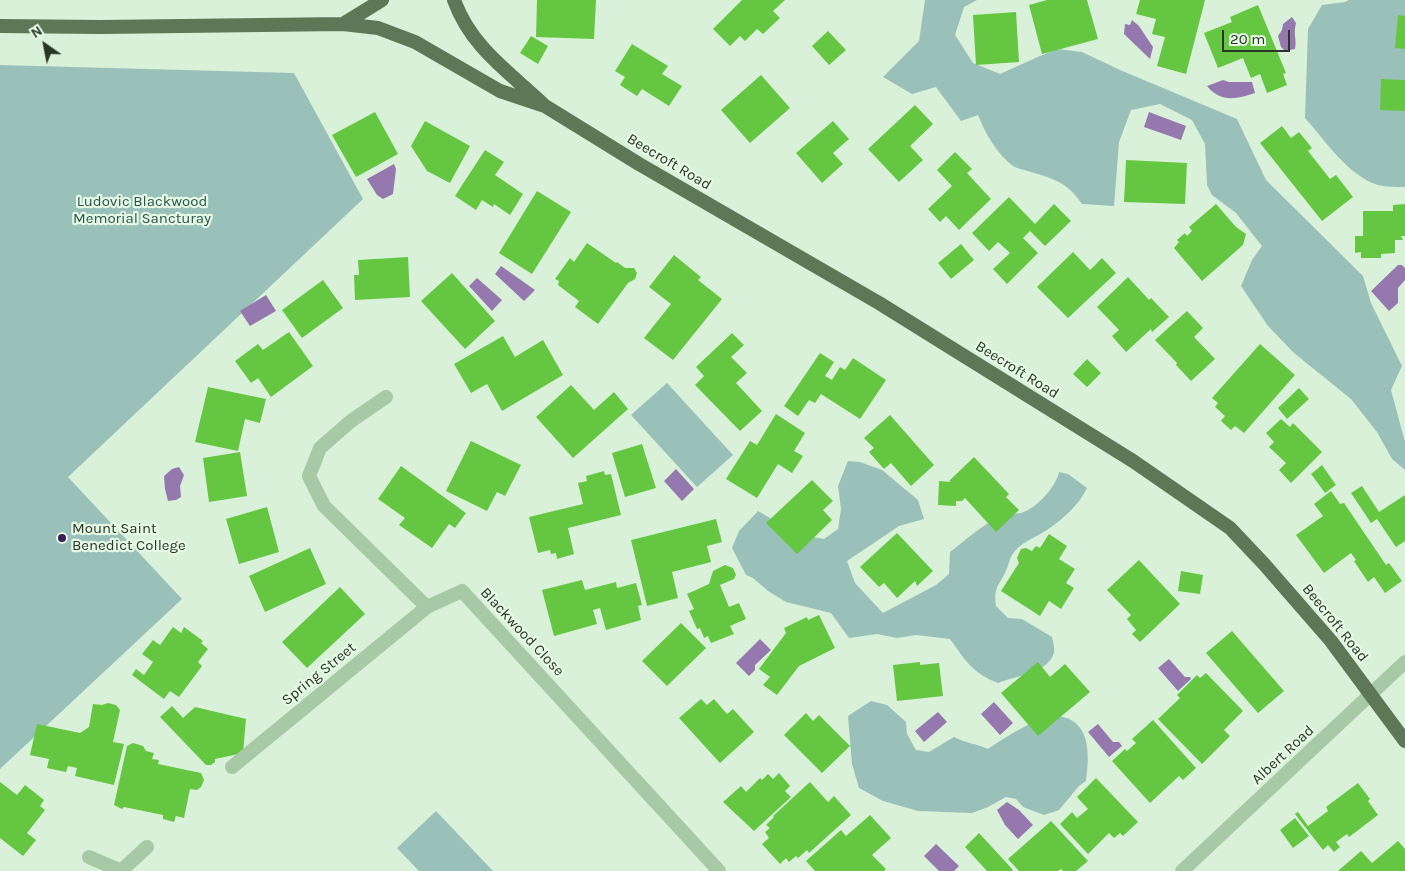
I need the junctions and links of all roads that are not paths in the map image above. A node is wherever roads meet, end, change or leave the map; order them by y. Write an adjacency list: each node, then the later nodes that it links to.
1 (382, 0): 3 (main road)
2 (454, 0): 5 (main road, Beecroft Road)
3 (343, 24): 4 (main road, Beecroft Road); 5 (main road, Beecroft Road)
4 (0, 26)
5 (545, 106): 9 (main road, Beecroft Road)
6 (386, 398): 7 (street)
7 (426, 607): 11 (street, Spring Street); 15 (street, Blackwood Close)
8 (1405, 662): 9 (street, Albert Road)
9 (1371, 694): 10 (main road, Beecroft Road); 16 (street, Albert Road)
10 (1405, 741)
11 (232, 767)
12 (147, 847): 14 (street)
13 (89, 857): 14 (street)
14 (121, 871)
15 (719, 871)
16 (1182, 871)

